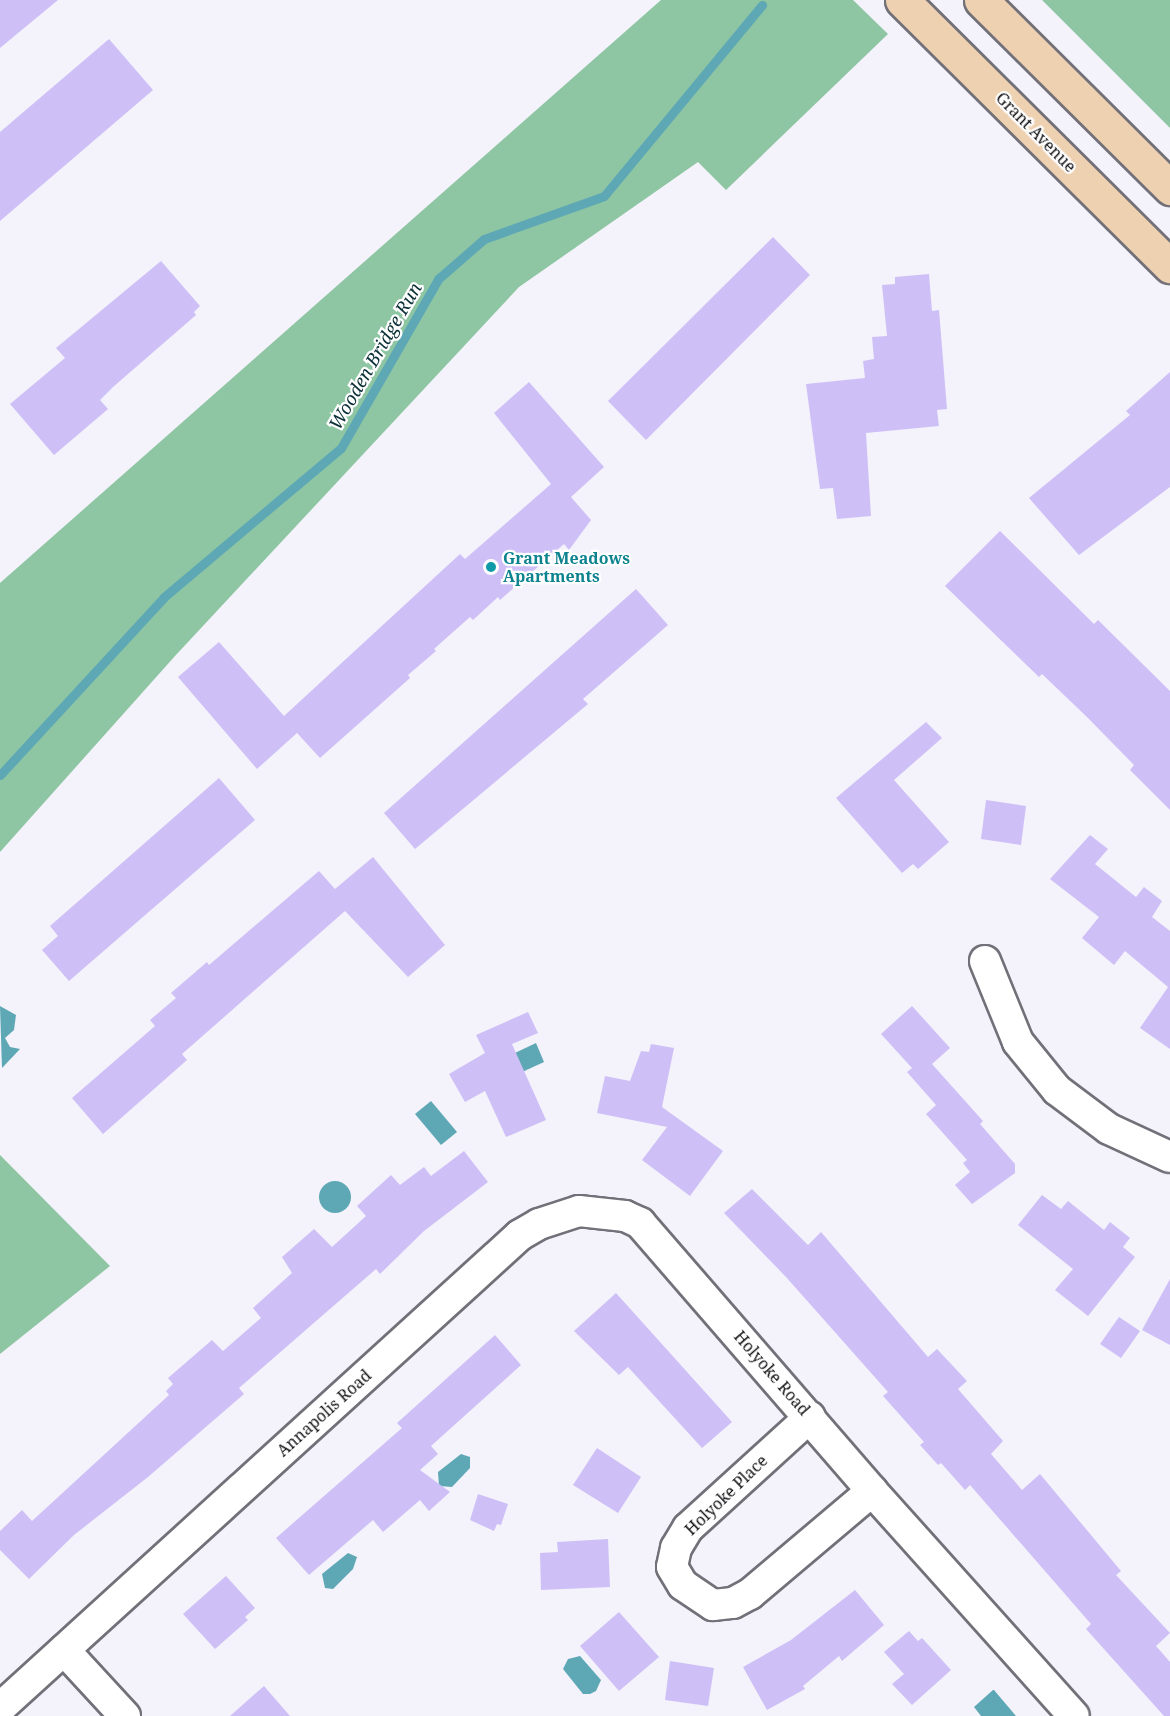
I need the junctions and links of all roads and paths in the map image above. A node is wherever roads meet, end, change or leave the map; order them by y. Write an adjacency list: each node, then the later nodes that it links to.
1 (902, 0): 4 (main road, Grant Avenue)
2 (981, 0): 3 (main road)
3 (1170, 188)
4 (1170, 266)
5 (985, 961): 6 (street)
6 (1170, 1157)
7 (670, 1257): 8 (street, Holyoke Road); 10 (street, Annapolis Road)
8 (810, 1417): 9 (street, Holyoke Road); 9 (street, Holyoke Place)
9 (872, 1491): 13 (street, Holyoke Road)
10 (64, 1650): 11 (street, Annapolis Road); 12 (street)
11 (0, 1708)
12 (125, 1716)
13 (1074, 1716)

